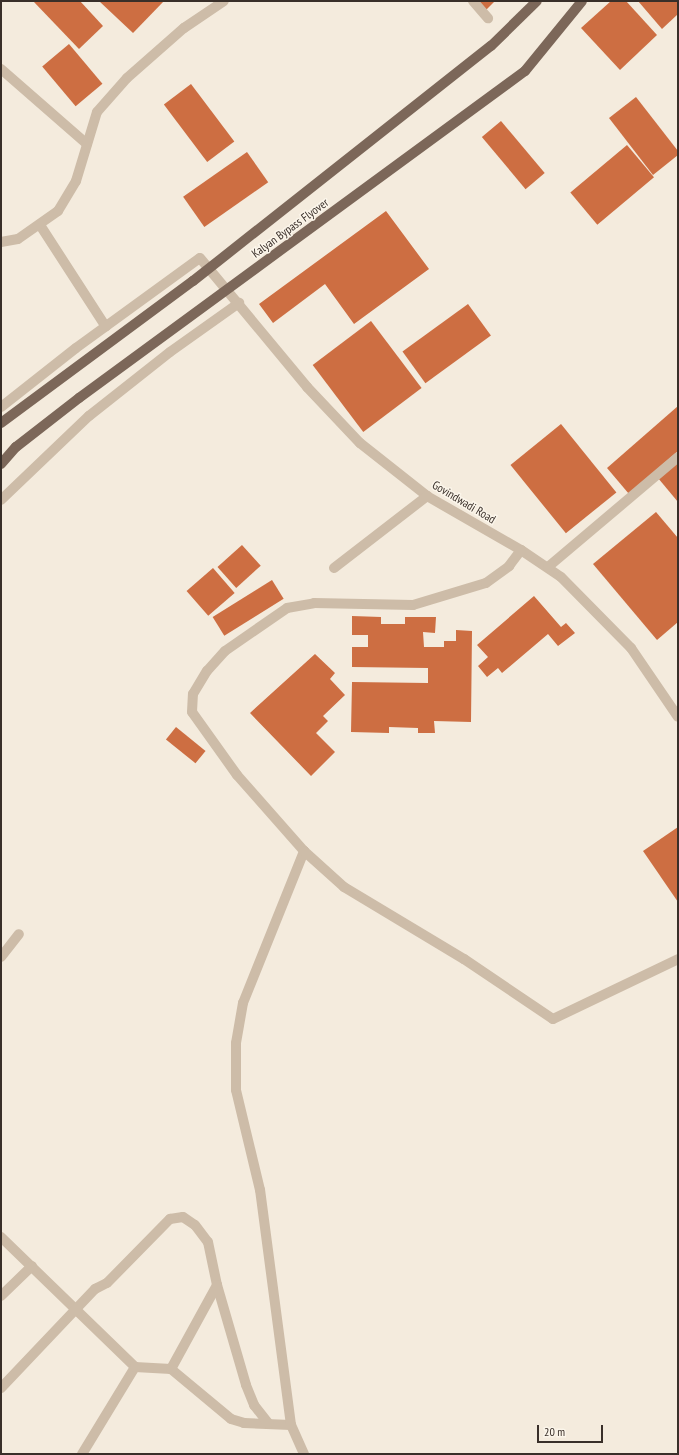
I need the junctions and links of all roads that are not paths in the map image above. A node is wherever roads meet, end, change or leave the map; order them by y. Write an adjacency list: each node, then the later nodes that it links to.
1 (472, 1): 5 (street)
2 (537, 1): 13 (main road, Kalyan Bypass Flyover)
3 (582, 1): 15 (main road, Kalyan Bypass Flyover)
4 (221, 2): 7 (street)
5 (488, 18)
6 (1, 69): 7 (street)
7 (86, 144): 8 (street)
8 (40, 225): 9 (street); 11 (street)
9 (1, 242)
10 (239, 303): 11 (street, Govindwadi Road); 16 (street, Govindwadi Road); 17 (street)
11 (106, 326): 12 (street)
12 (1, 407)
13 (1, 423)
14 (678, 457): 19 (street)
15 (1, 464)
16 (427, 496): 18 (street, Govindwadi Road); 20 (street)
17 (1, 500)
18 (521, 550): 19 (street, Govindwadi Road); 22 (street)
19 (548, 567): 21 (street, Govindwadi Road)
20 (334, 568)
21 (678, 717)
22 (304, 851): 25 (street); 35 (street)
23 (19, 934): 24 (street)
24 (1, 957)
25 (678, 958)
26 (1, 1237): 27 (street)
27 (32, 1266): 29 (street); 30 (street)
28 (217, 1285): 30 (street); 32 (street); 34 (street)
29 (1, 1296)
30 (76, 1308): 31 (street); 33 (street)
31 (135, 1367): 32 (street); 36 (street)
32 (170, 1369): 34 (street)
33 (1, 1388)
34 (269, 1424): 35 (street)
35 (292, 1425): 37 (street)
36 (82, 1454)
37 (304, 1454)

